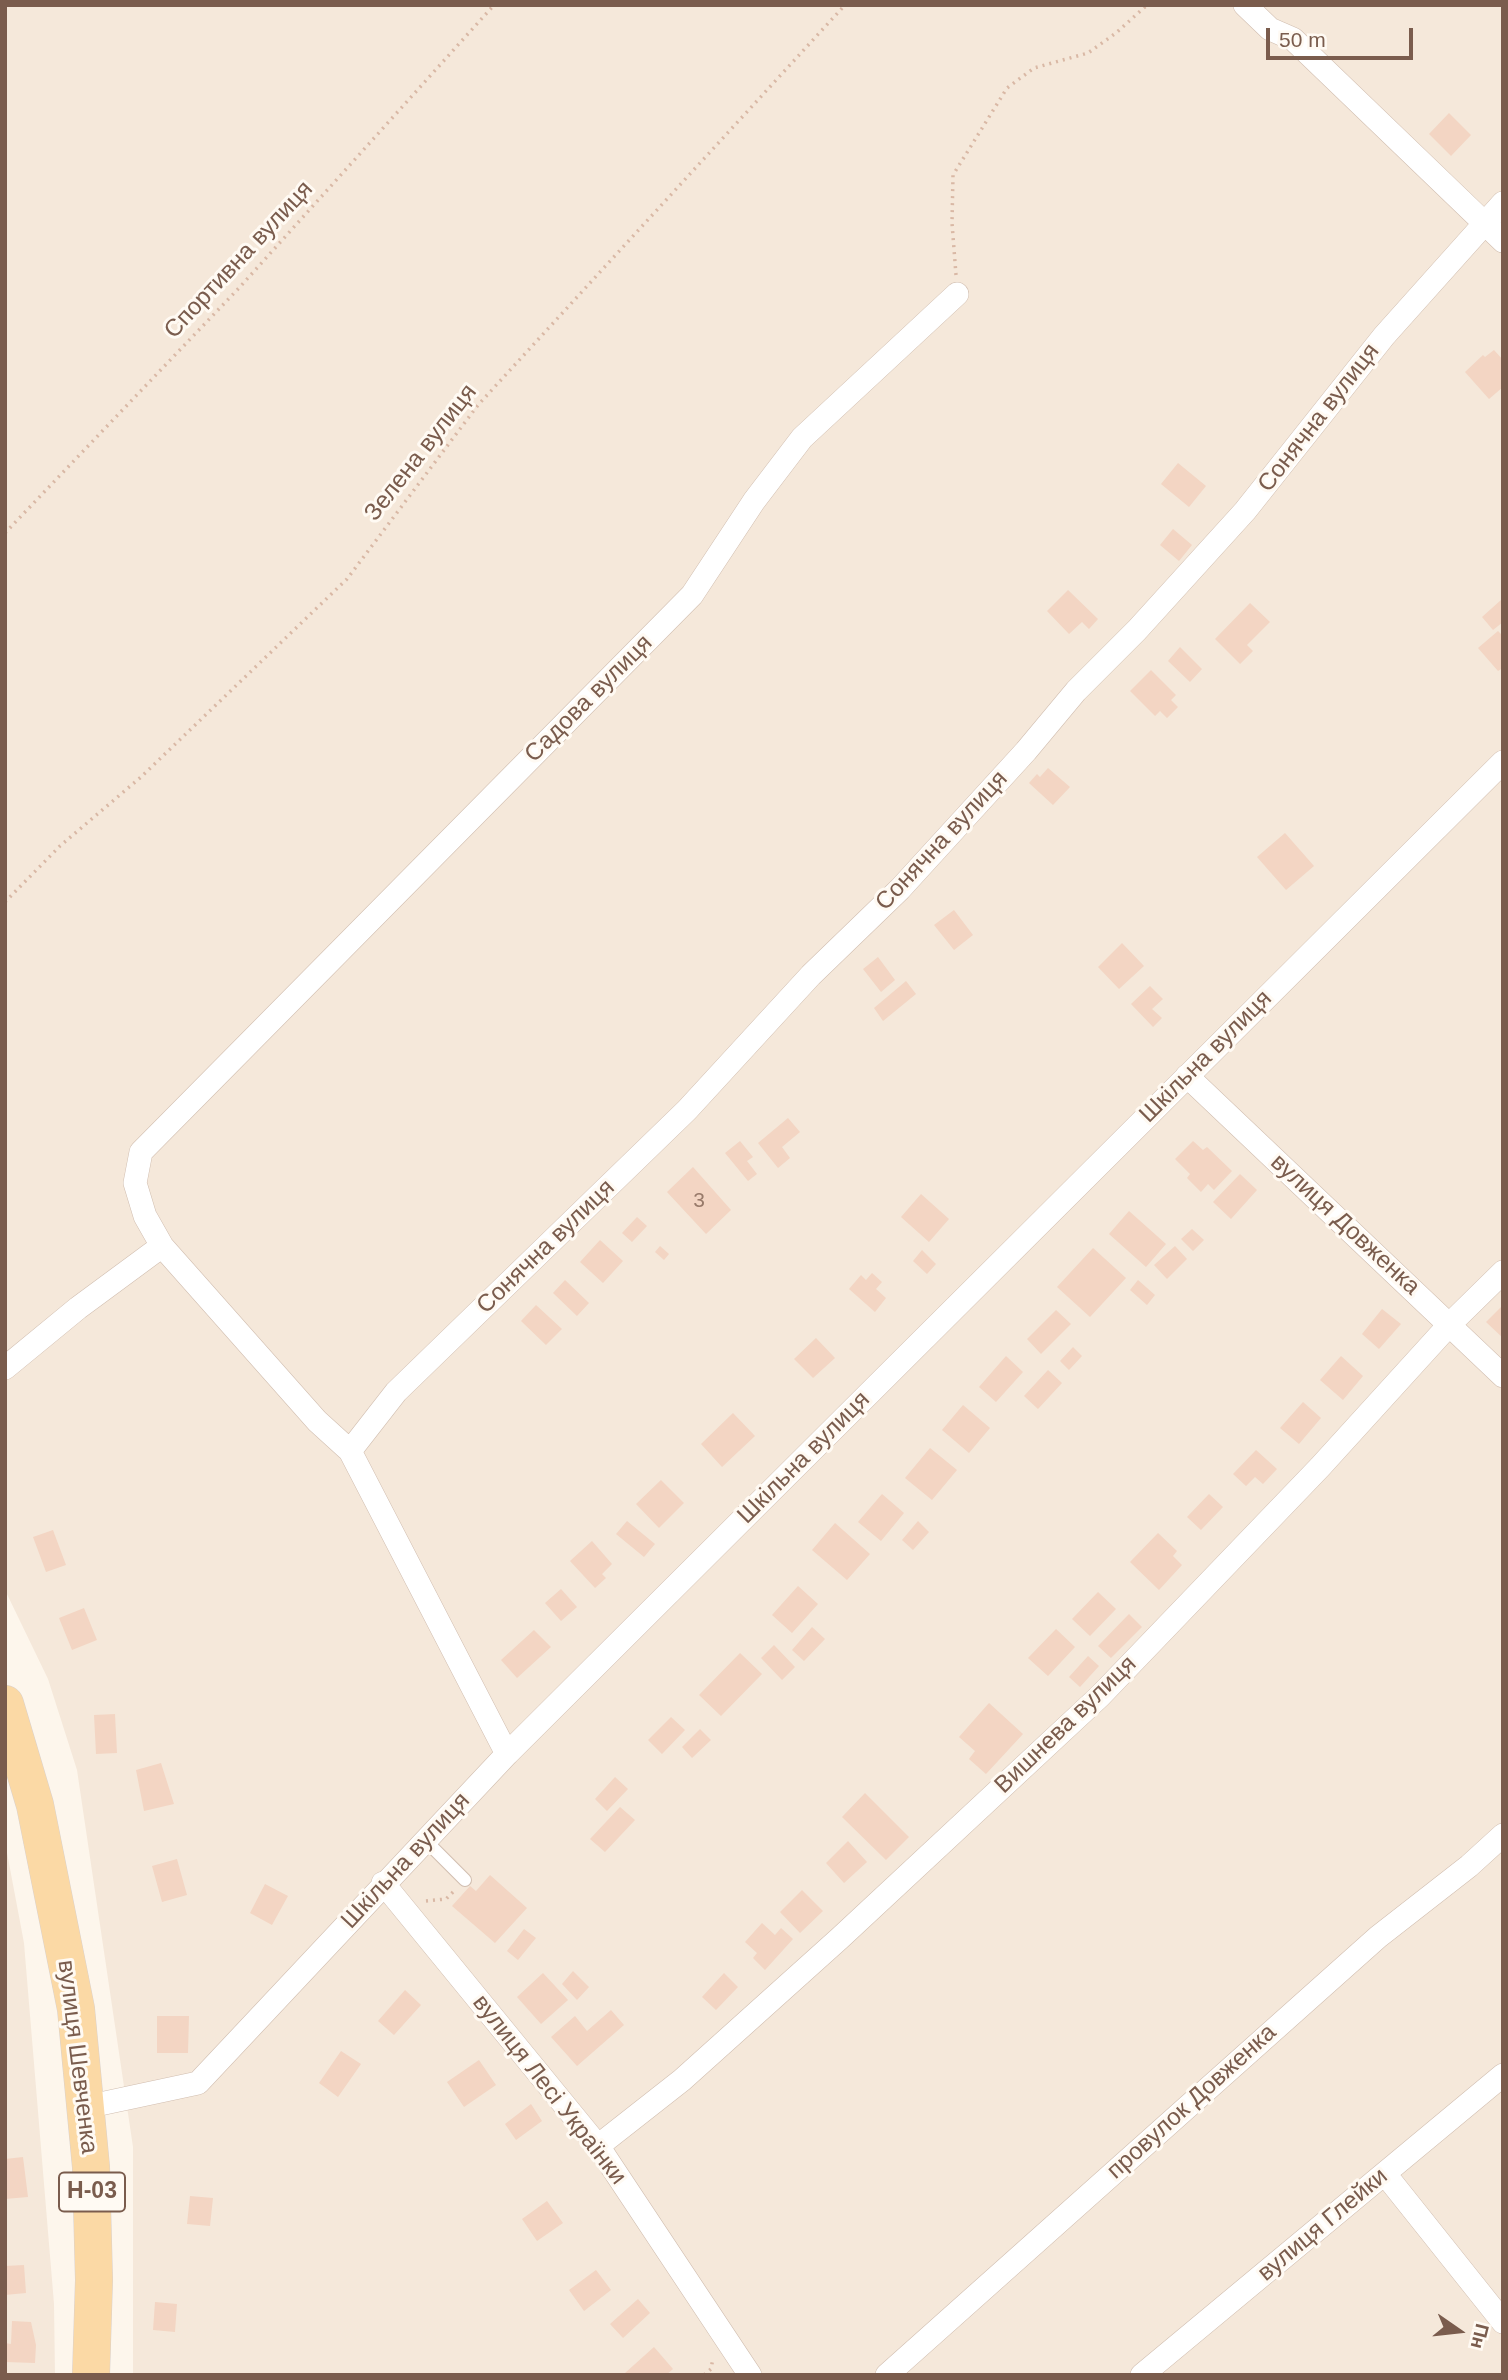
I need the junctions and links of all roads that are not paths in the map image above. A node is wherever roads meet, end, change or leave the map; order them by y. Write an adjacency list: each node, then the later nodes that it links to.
1 (1245, 5): 3 (street)
2 (1503, 203): 3 (street, Сонячна вулиця)
3 (1485, 223): 4 (street); 13 (street, Сонячна вулиця)
4 (1503, 241)
5 (957, 295): 8 (street, Садова вулиця)
6 (1503, 762): 7 (street, Шкільна вулиця)
7 (1186, 1076): 10 (street, вулиця Довженка); 15 (street, Шкільна вулиця)
8 (162, 1246): 11 (street); 13 (street, Садова вулиця)
9 (1503, 1272): 10 (street, Вишнева вулиця)
10 (1450, 1324): 12 (street, вулиця Довженка); 22 (street, Вишнева вулиця)
11 (5, 1368)
12 (1503, 1376)
13 (350, 1451): 15 (street)
14 (5, 1703): 21 (main road, вулиця Шевченка / Н-03)
15 (507, 1755): 17 (street, Шкільна вулиця)
16 (1503, 1835): 27 (street, провулок Довженка)
17 (425, 1840): 18 (lane); 19 (street, Шкільна вулиця)
18 (465, 1880)
19 (383, 1884): 21 (street, Шкільна вулиця); 22 (street, вулиця Лесі Українки)
20 (1503, 2075): 23 (street, вулиця Глейки)
21 (86, 2107): 25 (main road, вулиця Шевченка / Н-03)
22 (598, 2146): 26 (street, вулиця Лесі Українки)
23 (1385, 2174): 24 (street); 28 (street, вулиця Глейки)
24 (1503, 2322)
25 (91, 2375)
26 (750, 2375)
27 (887, 2375)
28 (1142, 2375)

